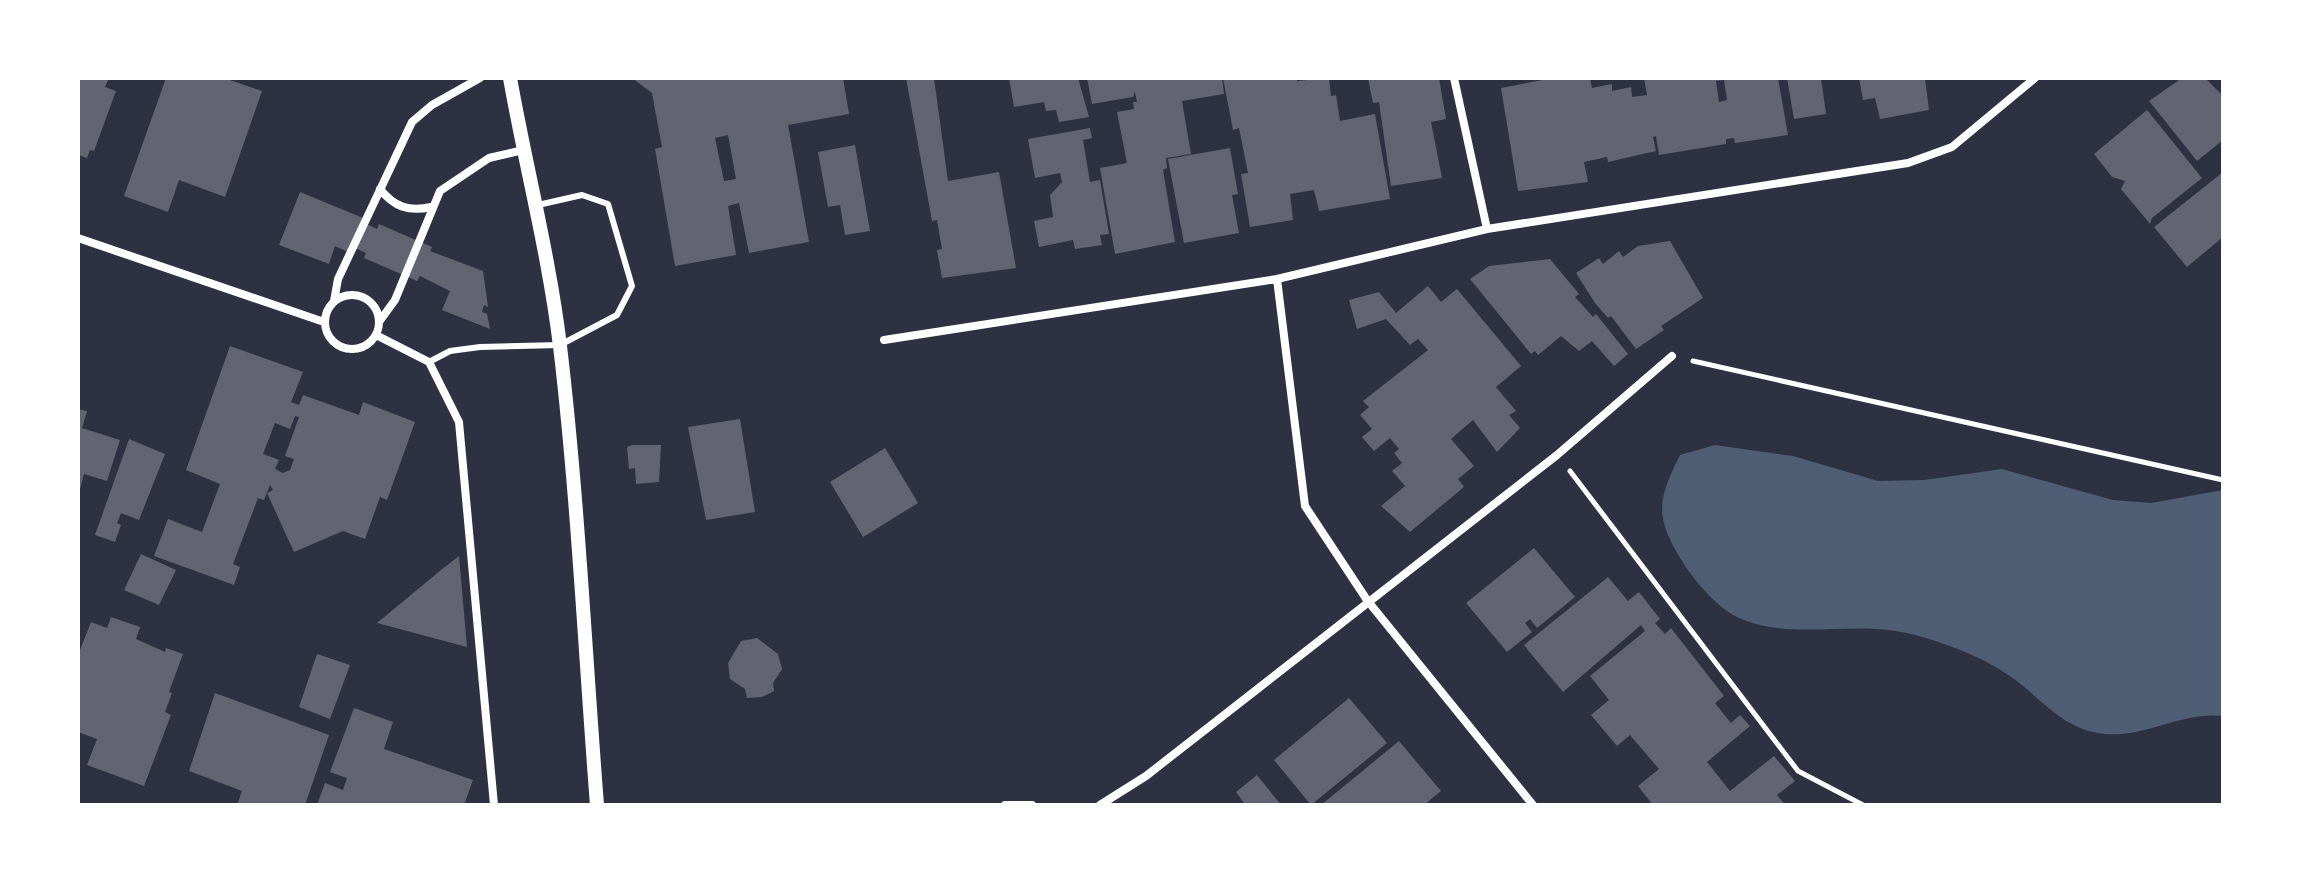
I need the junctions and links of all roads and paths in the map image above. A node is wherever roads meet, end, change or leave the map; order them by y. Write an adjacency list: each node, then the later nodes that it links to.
1 (480, 78): 6 (street)
2 (510, 78): 5 (street)
3 (1454, 78): 9 (street)
4 (2035, 78): 9 (street)
5 (523, 150): 7 (street); 8 (street)
6 (380, 189): 8 (street); 12 (street)
7 (538, 205): 17 (street); 17 (lane)
8 (431, 207): 14 (street)
9 (1487, 229): 11 (street)
10 (78, 238): 13 (street)
11 (1277, 279): 16 (street); 22 (street)
12 (334, 301): 13 (street); 14 (street)
13 (324, 322): 15 (street)
14 (379, 322): 15 (street)
15 (376, 335): 19 (street)
16 (884, 340)
17 (560, 345): 19 (lane); 24 (street)
18 (1672, 356): 20 (street); 21 (path)
19 (429, 362): 23 (street)
20 (1557, 455): 22 (street); 29 (path)
21 (2223, 480)
22 (1367, 600): 27 (street); 28 (street)
23 (494, 805)
24 (597, 805)
25 (1005, 805): 26 (street)
26 (1032, 805)
27 (1100, 805)
28 (1533, 805)
29 (1863, 805)

